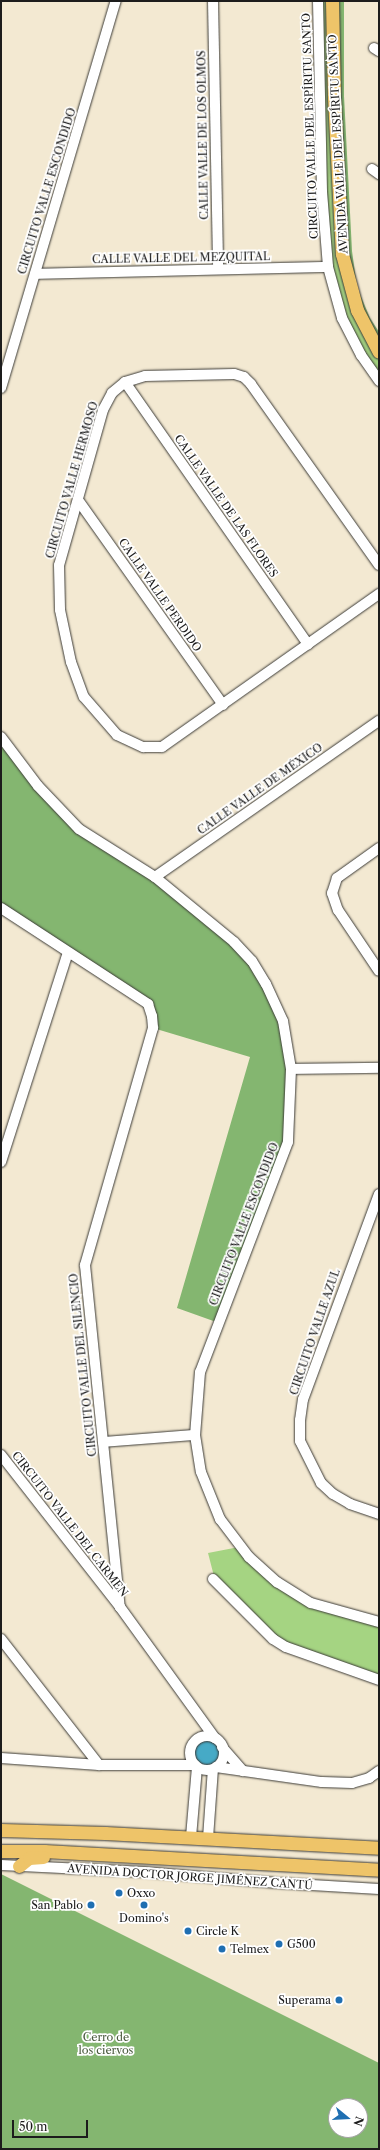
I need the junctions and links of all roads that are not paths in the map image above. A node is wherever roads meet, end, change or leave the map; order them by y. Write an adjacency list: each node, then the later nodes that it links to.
1 (116, 1): 7 (street, CIRCUITO VALLE ESCONDIDO)
2 (213, 1): 6 (street, CALLE VALLE DE LOS OLMOS)
3 (318, 1): 5 (street, CIRCUITO VALLE DEL ESPÍRITU SANTO)
4 (332, 1): 8 (main road, AVENIDA VALLE DEL ESPÍRITU SANTO)
5 (328, 267): 6 (street, CALLE VALLE DEL MEZQUITAL); 9 (street, CIRCUITO VALLE DEL ESPÍRITU SANTO)
6 (218, 269): 7 (street, CALLE VALLE DEL MEZQUITAL)
7 (35, 274): 11 (street, CIRCUITO VALLE ESCONDIDO)
8 (379, 352)
9 (379, 381)
10 (125, 382): 12 (street, CIRCUITO VALLE HERMOSO); 13 (street, CIRCUITO VALLE HERMOSO); 15 (street, CALLE VALLE DE LAS FLORES)
11 (1, 388)
12 (78, 500): 16 (street, CALLE VALLE PERDIDO); 16 (street, CIRCUITO VALLE HERMOSO)
13 (379, 565)
14 (379, 594): 15 (street, CIRCUITO VALLE HERMOSO)
15 (308, 644): 16 (street, CIRCUITO VALLE HERMOSO)
16 (223, 705)
17 (379, 721): 20 (street, CALLE VALLE DE MÉXICO)
18 (1, 737): 20 (street, CIRCUITO VALLE ESCONDIDO)
19 (379, 848): 23 (street)
20 (155, 877): 25 (street, CIRCUITO VALLE ESCONDIDO)
21 (1, 908): 22 (street, CIRCUITO VALLE DEL SILENCIO)
22 (68, 952): 26 (street); 29 (street, CIRCUITO VALLE DEL SILENCIO)
23 (379, 971)
24 (379, 1068): 25 (street)
25 (291, 1069): 28 (street, CIRCUITO VALLE ESCONDIDO)
26 (1, 1162)
27 (379, 1194): 31 (street, CIRCUITO VALLE AZUL)
28 (195, 1435): 29 (street); 34 (street, CIRCUITO VALLE ESCONDIDO)
29 (103, 1442): 33 (street, CIRCUITO VALLE DEL SILENCIO)
30 (1, 1455): 33 (street, CIRCUITO VALLE DEL CARMEN)
31 (379, 1514)
32 (213, 1579): 36 (street)
33 (120, 1607): 37 (street)
34 (379, 1622)
35 (1, 1639): 44 (street)
36 (379, 1680)
37 (199, 1715): 38 (street); 39 (street)
38 (215, 1738): 39 (street); 40 (street)
39 (198, 1739): 41 (street)
40 (222, 1747): 45 (street); 46 (street)
41 (190, 1751): 43 (street); 45 (street)
42 (1, 1758): 44 (street)
43 (167, 1764): 44 (street); 45 (street)
44 (99, 1765)
45 (205, 1768): 46 (street); 49 (street); 49 (street)
46 (243, 1771): 47 (street)
47 (379, 1771)
48 (3, 1829): 49 (main road)
49 (200, 1838): 50 (main road)
50 (379, 1848)
51 (1, 1851): 52 (main road, AVENIDA DOCTOR JORGE JIMÉNEZ CANTÚ)
52 (68, 1852): 54 (main road); 55 (main road, AVENIDA DOCTOR JORGE JIMÉNEZ CANTÚ)
53 (1, 1865): 54 (street, AVENIDA DOCTOR JORGE JIMÉNEZ CANTÚ)
54 (19, 1866): 56 (street, AVENIDA DOCTOR JORGE JIMÉNEZ CANTÚ)
55 (379, 1870)
56 (379, 1889)

